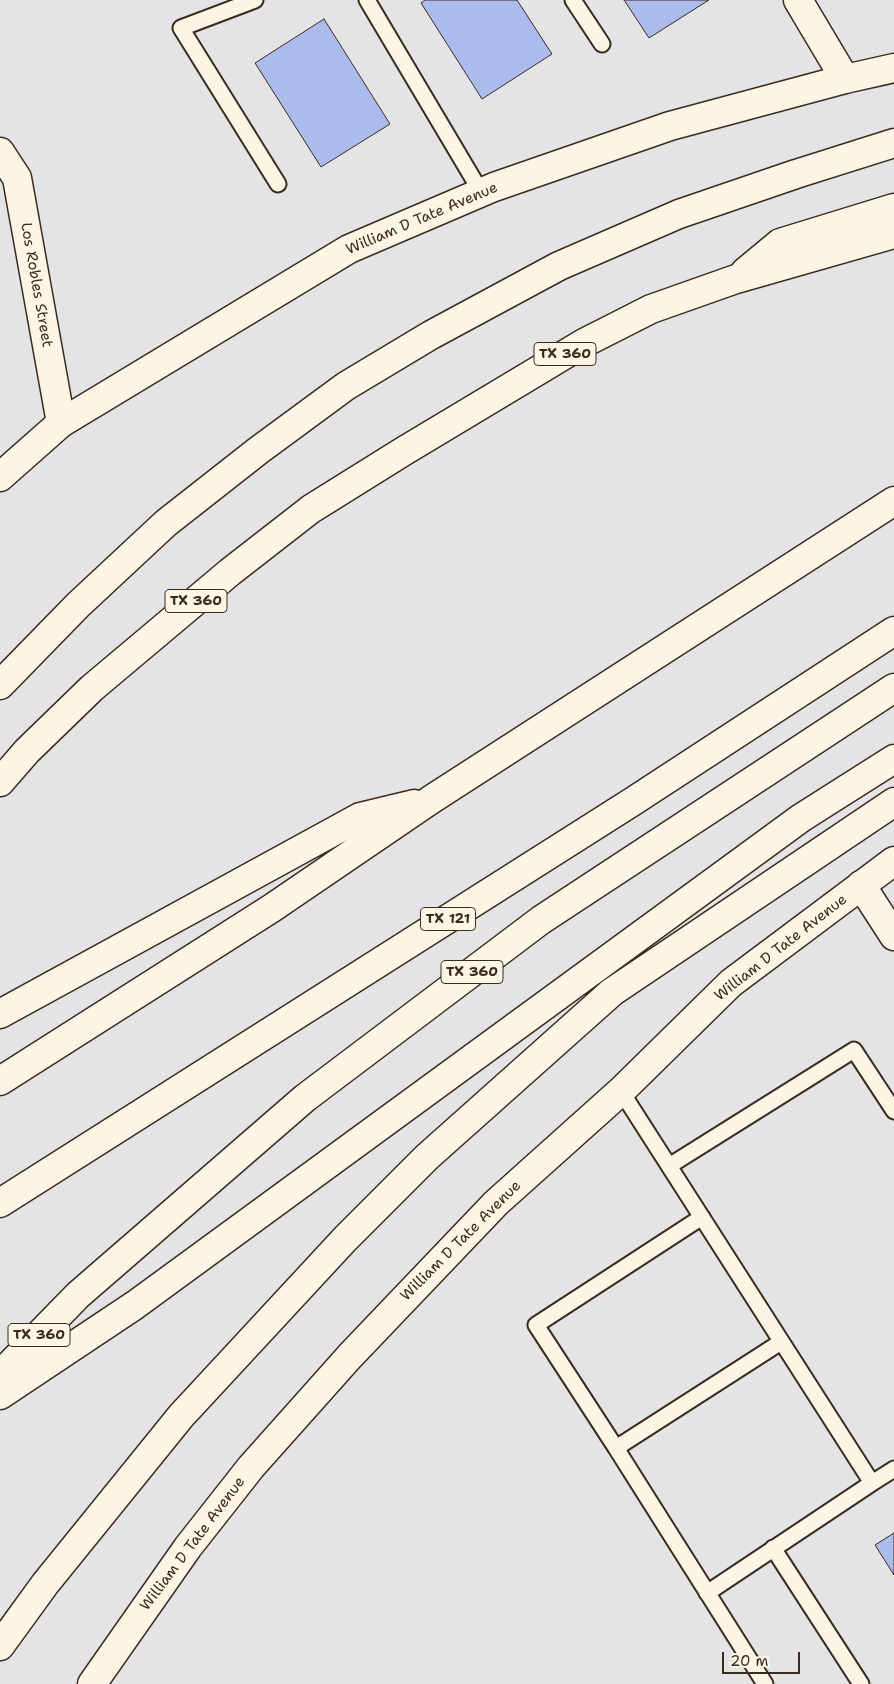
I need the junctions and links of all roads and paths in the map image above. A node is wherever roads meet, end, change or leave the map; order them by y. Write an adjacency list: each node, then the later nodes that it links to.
1 (255, 0): 10 (lane)
2 (368, 0): 11 (lane)
3 (573, 0): 5 (lane)
4 (798, 0): 7 (main road)
5 (602, 44)
6 (894, 68): 7 (main road, William D Tate Avenue)
7 (845, 79): 11 (main road, William D Tate Avenue)
8 (894, 143): 19 (main road)
9 (0, 152): 15 (main road, Los Robles Street)
10 (278, 184)
11 (481, 192): 15 (main road, William D Tate Avenue)
12 (894, 208): 14 (main road)
13 (894, 234): 14 (main road)
14 (736, 279): 22 (main road, TX 360)
15 (62, 423): 16 (main road, William D Tate Avenue)
16 (0, 477)
17 (894, 501): 23 (main road)
18 (894, 631): 33 (main road, TX 121)
19 (0, 685)
20 (894, 688): 36 (main road, TX 360)
21 (894, 759): 37 (main road)
22 (0, 782)
23 (432, 799): 28 (main road); 29 (main road)
24 (894, 802): 43 (main road)
25 (894, 861): 26 (main road, William D Tate Avenue)
26 (861, 885): 27 (main road); 30 (main road, William D Tate Avenue)
27 (894, 936)
28 (0, 1014)
29 (0, 1081)
30 (621, 1091): 32 (lane); 44 (main road, William D Tate Avenue)
31 (894, 1111): 32 (lane)
32 (670, 1166): 34 (lane)
33 (0, 1203)
34 (702, 1217): 35 (lane); 38 (lane)
35 (781, 1342): 38 (lane); 40 (lane)
36 (0, 1375)
37 (0, 1394)
38 (616, 1448): 42 (lane)
39 (894, 1468): 40 (lane)
40 (872, 1483): 41 (lane)
41 (773, 1548): 42 (lane); 46 (lane)
42 (707, 1593): 45 (lane)
43 (0, 1646)
44 (92, 1684)
45 (764, 1684)
46 (861, 1684)

